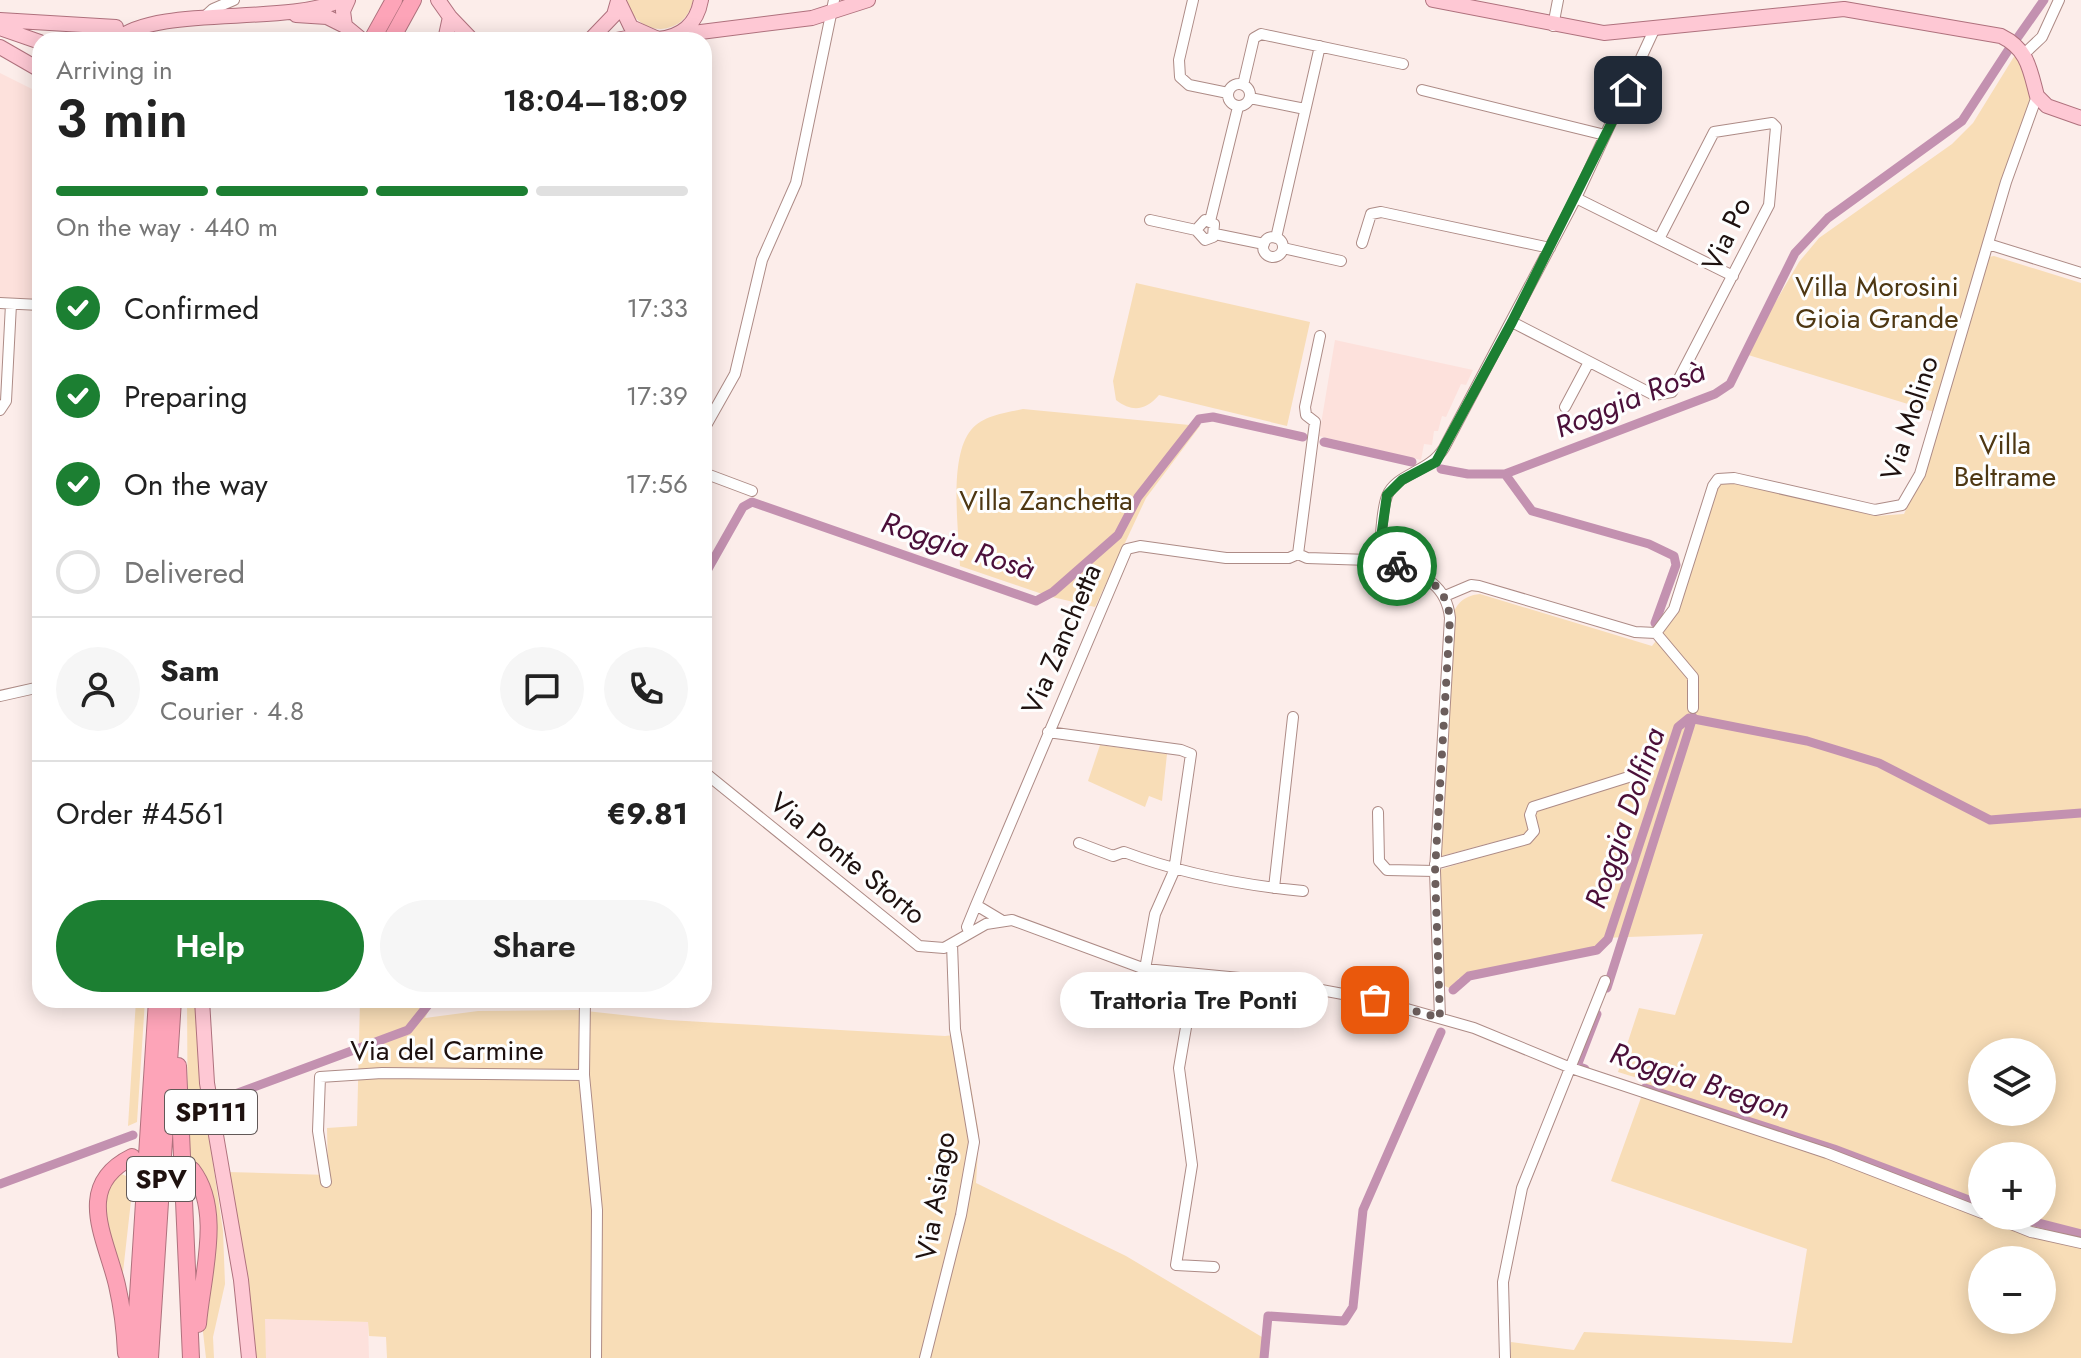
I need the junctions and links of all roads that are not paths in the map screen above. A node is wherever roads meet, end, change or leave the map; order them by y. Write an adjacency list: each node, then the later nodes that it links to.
1 (234, 0): 21 (street)
2 (341, 0): 19 (main road)
3 (348, 0): 30 (main road)
4 (394, 0): 31 (highway)
5 (413, 0): 32 (highway)
6 (438, 0): 20 (main road)
7 (453, 0): 20 (main road)
8 (618, 0): 35 (main road); 36 (main road)
9 (701, 0): 37 (main road)
10 (868, 0): 16 (main road)
11 (1180, 0): 23 (street)
12 (1193, 0): 23 (street)
13 (1433, 0): 24 (main road)
14 (1558, 0): 24 (street)
15 (2059, 0): 42 (street)
16 (853, 3): 18 (main road)
17 (1845, 4): 26 (main road); 42 (main road)
18 (832, 6): 38 (main road); 76 (street)
19 (276, 12): 21 (main road); 29 (main road)
20 (450, 16): 33 (main road); 34 (main road)
21 (202, 19): 28 (main road)
22 (0, 20): 27 (main road)
23 (1187, 20): 47 (street)
24 (1553, 26): 26 (main road)
25 (0, 28): 39 (main road)
26 (1654, 30): 53 (street)
27 (99, 32)
28 (122, 32)
29 (355, 32)
30 (358, 32)
31 (361, 32)
32 (395, 32)
33 (447, 32)
34 (465, 32)
35 (598, 32)
36 (634, 32)
37 (678, 32)
38 (700, 32)
39 (32, 39)
40 (1320, 46): 43 (street); 45 (street); 51 (street)
41 (0, 47): 44 (main road)
42 (2024, 54): 48 (main road)
43 (1403, 64)
44 (32, 65)
45 (1243, 85): 47 (street); 49 (street)
46 (1422, 90): 53 (street)
47 (1228, 93): 50 (street)
48 (2037, 96): 52 (main road); 63 (street, Via Molino)
49 (1250, 98): 50 (street); 51 (street)
50 (1238, 107): 56 (street)
51 (1305, 109): 59 (street)
52 (2081, 118)
53 (1605, 135): 54 (street)
54 (1576, 198): 60 (street); 65 (street)
55 (1150, 220): 57 (street)
56 (1210, 221): 57 (street); 58 (street)
57 (1196, 230): 58 (street)
58 (1215, 234): 62 (street)
59 (1276, 238): 62 (street); 64 (street)
60 (1659, 239): 68 (street); 68 (street, Via Po)
61 (1362, 243): 65 (street)
62 (1264, 244): 64 (street)
63 (1988, 244): 67 (street); 82 (street, Via Molino)
64 (1283, 248): 66 (street)
65 (1550, 248): 71 (street)
66 (1341, 261)
67 (2081, 273)
68 (1733, 276): 73 (street, Via Po)
69 (6, 303): 70 (street); 75 (street)
70 (32, 305)
71 (1512, 322): 73 (street, Via Po); 80 (street)
72 (1320, 336): 79 (street)
73 (1589, 362): 74 (street)
74 (1565, 407)
75 (0, 410)
76 (712, 415)
77 (712, 476): 78 (street)
78 (752, 491)
79 (1298, 554): 80 (street, Via Zanchetta); 87 (street, Via Zanchetta)
80 (1374, 556): 81 (street)
81 (1445, 596): 82 (street); 92 (street)
82 (1656, 633): 85 (street)
83 (32, 689): 84 (street)
84 (0, 696)
85 (1693, 708)
86 (1293, 717): 94 (street)
87 (1048, 732): 93 (street); 96 (street, Via Zanchetta)
88 (1638, 774): 92 (street)
89 (712, 779): 99 (street, Via Ponte Storto)
90 (1378, 812): 92 (street)
91 (1079, 843): 93 (street)
92 (1435, 868): 108 (street)
93 (1174, 871): 94 (street); 100 (street)
94 (1274, 888): 95 (street)
95 (1303, 891)
96 (976, 905): 97 (street); 98 (street, Via Zanchetta)
97 (1001, 920): 98 (street, Via Ponte Storto); 100 (street)
98 (969, 932): 99 (street, Via Ponte Storto)
99 (952, 944): 126 (street, Via Asiago)
100 (1145, 969): 101 (street)
101 (1195, 975): 108 (street); 118 (street)
102 (1605, 981): 109 (street)
103 (156, 1008): 121 (highway, SPV)
104 (172, 1008): 122 (highway, SPV)
105 (180, 1008): 119 (highway)
106 (202, 1008): 116 (main road, SP111)
107 (585, 1008): 110 (street, Via del Carmine)
108 (1440, 1018): 109 (street)
109 (1571, 1068): 114 (street); 127 (street)
110 (584, 1075): 113 (street, Via del Carmine); 125 (street, Via del Carmine)
111 (132, 1157): 120 (highway)
112 (192, 1170): 119 (highway)
113 (326, 1182)
114 (1968, 1208)
115 (2026, 1230): 117 (street)
116 (231, 1233): 123 (main road, SP111); 124 (main road, SP111)
117 (2081, 1243)
118 (1214, 1267)
119 (188, 1357)
120 (126, 1358)
121 (134, 1358)
122 (150, 1358)
123 (239, 1358)
124 (249, 1358)
125 (596, 1358)
126 (925, 1358)
127 (1505, 1358)

